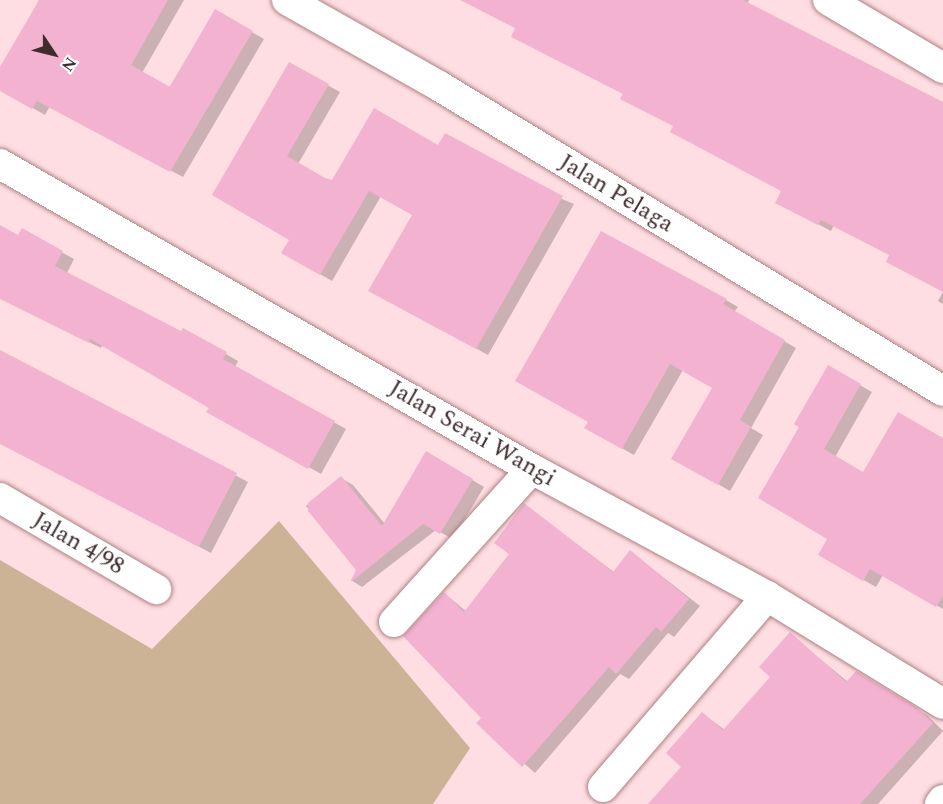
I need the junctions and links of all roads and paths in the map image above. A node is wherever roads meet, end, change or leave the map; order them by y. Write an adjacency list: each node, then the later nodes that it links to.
1 (287, 0): 5 (street, Jalan Pelaga)
2 (828, 0): 3 (street)
3 (943, 68)
4 (0, 164): 6 (street, Jalan Serai Wangi)
5 (943, 392)
6 (532, 469): 9 (street, Jalan Serai Wangi); 10 (street)
7 (0, 498): 8 (street, Jalan 4/98)
8 (156, 589)
9 (767, 596): 11 (street, Jalan Serai Wangi); 12 (street)
10 (394, 622)
11 (943, 704)
12 (603, 787)
13 (943, 800): 14 (street)
14 (940, 804)

